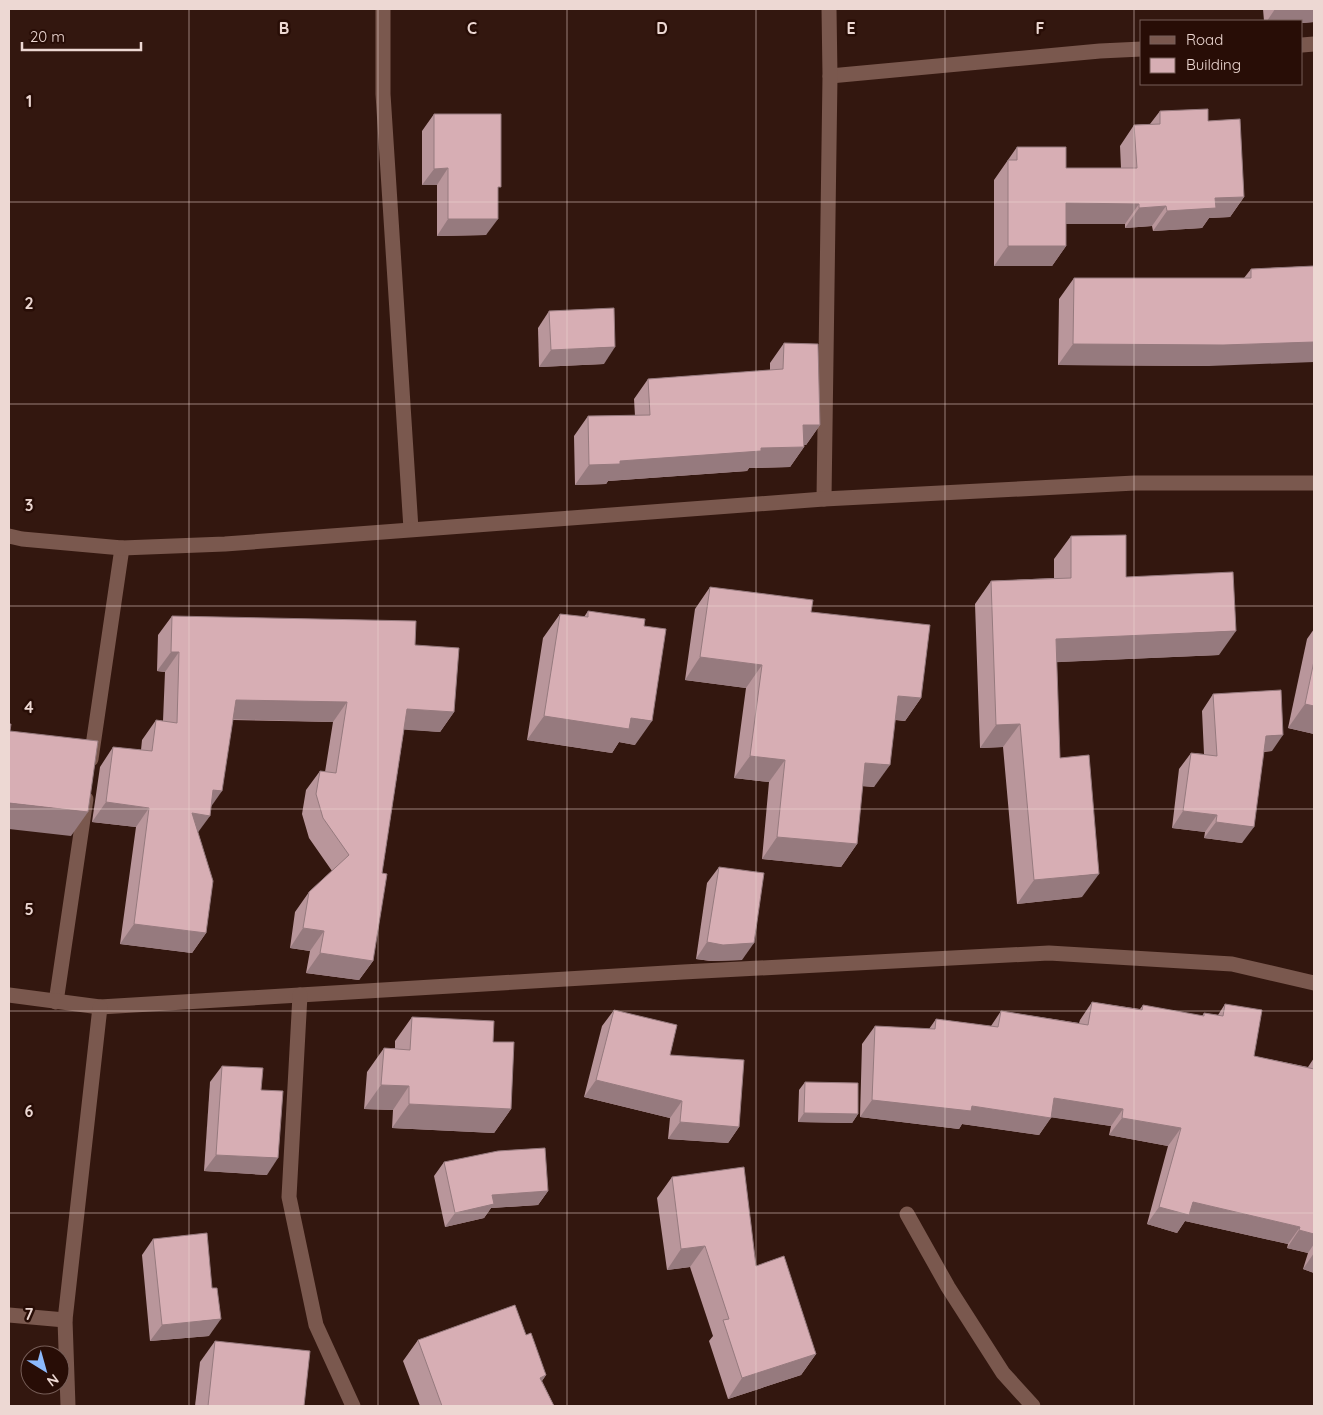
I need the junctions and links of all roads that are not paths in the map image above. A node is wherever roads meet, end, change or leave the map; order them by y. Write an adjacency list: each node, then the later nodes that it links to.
1 (383, 9): 7 (street)
2 (829, 9): 4 (street)
3 (1140, 49): 4 (street)
4 (830, 76): 6 (street)
5 (1314, 483): 6 (street)
6 (824, 499): 7 (street)
7 (410, 529): 9 (street)
8 (9, 536): 9 (street)
9 (122, 548): 13 (street)
10 (1314, 983): 12 (street)
11 (9, 995): 13 (street)
12 (300, 995): 14 (street); 19 (street)
13 (56, 1002): 14 (street)
14 (100, 1007): 17 (street)
15 (907, 1214): 20 (street)
16 (9, 1315): 17 (street)
17 (65, 1320): 18 (street)
18 (68, 1406)
19 (353, 1406)
20 (1033, 1406)

